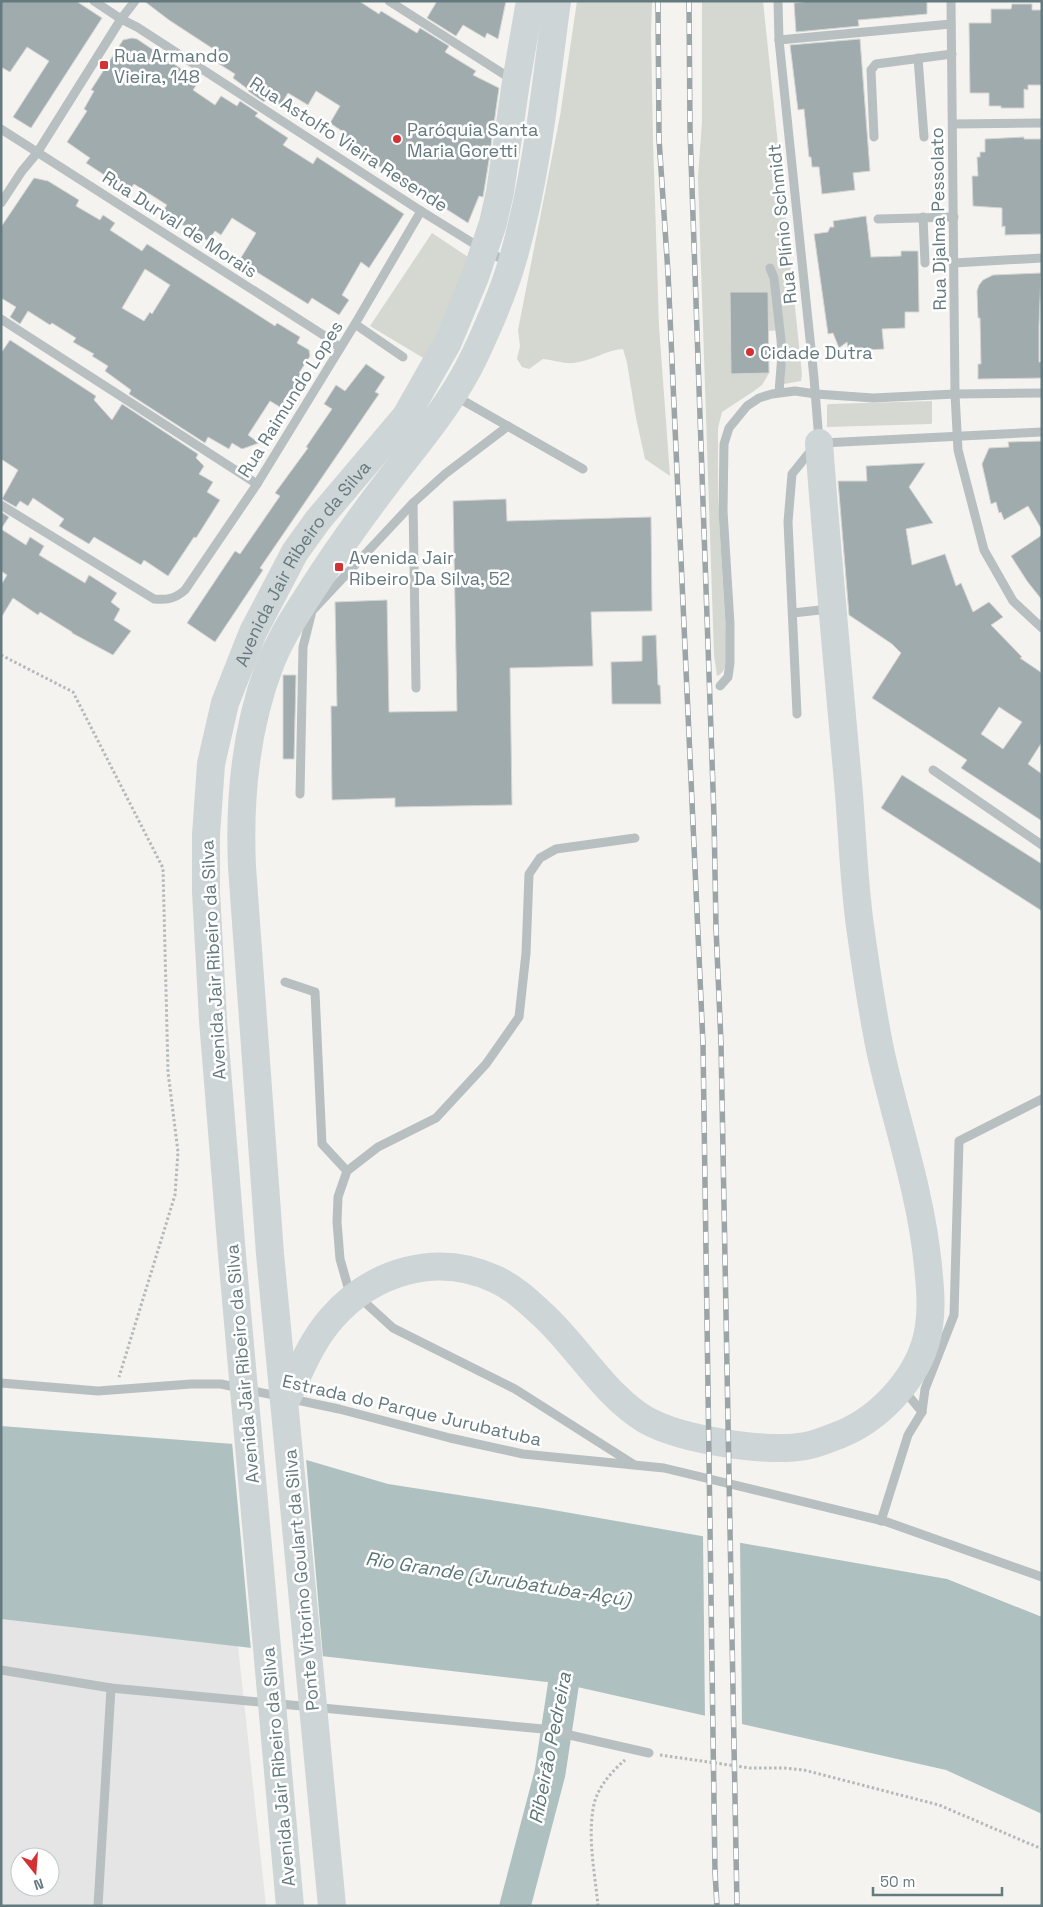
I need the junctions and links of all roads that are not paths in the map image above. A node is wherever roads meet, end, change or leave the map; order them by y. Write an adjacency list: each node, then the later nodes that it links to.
1 (94, 1): 8 (street, Rua Astolfo Vieira Resende)
2 (135, 1): 8 (street)
3 (389, 1): 13 (street)
4 (530, 1): 13 (main road, Avenida Jair Ribeiro da Silva)
5 (557, 1): 17 (main road, Avenida Jair Ribeiro da Silva)
6 (778, 1): 10 (street, Rua Plínio Schmidt)
7 (951, 1): 9 (street, Rua Djalma Pessolato)
8 (121, 19): 20 (street); 22 (street, Rua Astolfo Vieira Resende)
9 (952, 24): 10 (street); 11 (street, Rua Djalma Pessolato)
10 (779, 40): 38 (street, Rua Plínio Schmidt)
11 (952, 54): 12 (street); 15 (street, Rua Djalma Pessolato)
12 (918, 58): 18 (street); 19 (street)
13 (516, 82): 17 (main road); 26 (main road, Avenida Jair Ribeiro da Silva)
14 (1042, 123): 15 (street)
15 (953, 124): 24 (street, Rua Djalma Pessolato)
16 (1, 130): 20 (street, Rua Durval de Morais)
17 (539, 131): 30 (main road, Avenida Jair Ribeiro da Silva)
18 (874, 136)
19 (924, 137)
20 (37, 153): 21 (street); 34 (street, Rua Durval de Morais)
21 (1, 203)
22 (421, 211): 26 (street, Rua Astolfo Vieira Resende); 33 (street, Rua Raimundo Lopes)
23 (923, 217): 24 (street); 25 (street); 28 (street)
24 (954, 217): 29 (street, Rua Djalma Pessolato)
25 (878, 219)
26 (484, 250): 30 (street, Rua Astolfo Vieira Resende); 52 (main road, Avenida Jair Ribeiro da Silva)
27 (1042, 258): 29 (street)
28 (925, 263)
29 (954, 263): 39 (street, Rua Djalma Pessolato)
30 (512, 264): 40 (main road, Avenida Jair Ribeiro da Silva)
31 (770, 268): 36 (street)
32 (1, 319): 46 (street)
33 (355, 324): 34 (street, Rua Raimundo Lopes); 35 (street)
34 (340, 348): 46 (street, Rua Raimundo Lopes)
35 (403, 357)
36 (779, 392): 38 (street); 53 (street)
37 (1042, 393): 39 (street)
38 (816, 394): 39 (street); 44 (street, Rua Plínio Schmidt)
39 (955, 394): 43 (street, Rua Djalma Pessolato)
40 (452, 395): 41 (street); 55 (main road, Avenida Jair Ribeiro da Silva)
41 (508, 426): 45 (street); 47 (street)
42 (1042, 432): 43 (street)
43 (957, 435): 44 (street); 51 (street, Rua Djalma Pessolato)
44 (819, 443): 49 (main road); 50 (street)
45 (583, 469)
46 (256, 484): 48 (street, Rua Raimundo Lopes)
47 (414, 503): 54 (street); 58 (street)
48 (1, 505)
49 (832, 609): 50 (street); 66 (main road)
50 (793, 613): 56 (street)
51 (1042, 628)
52 (243, 660): 55 (main road); 76 (main road, Avenida Jair Ribeiro da Silva)
53 (720, 686)
54 (416, 688)
55 (261, 692): 64 (main road, Avenida Jair Ribeiro da Silva)
56 (797, 714)
57 (933, 770): 60 (street)
58 (300, 794)
59 (635, 838): 63 (street)
60 (1042, 846)
61 (286, 982): 63 (street)
62 (1042, 1099): 68 (street)
63 (347, 1170): 69 (street)
64 (270, 1254): 67 (main road, Ponte Vitorino Goulart da Silva)
65 (1, 1383): 69 (street, Estrada do Parque Jurubatuba)
66 (902, 1387): 67 (main road); 68 (street)
67 (285, 1403): 77 (main road, Ponte Vitorino Goulart da Silva)
68 (922, 1412): 70 (street)
69 (636, 1465): 70 (street, Estrada do Parque Jurubatuba)
70 (881, 1521): 71 (street, Estrada do Parque Jurubatuba)
71 (1042, 1577)
72 (1, 1670): 73 (street)
73 (111, 1688): 74 (street); 75 (street)
74 (649, 1753)
75 (98, 1906)
76 (290, 1906)
77 (332, 1906)

